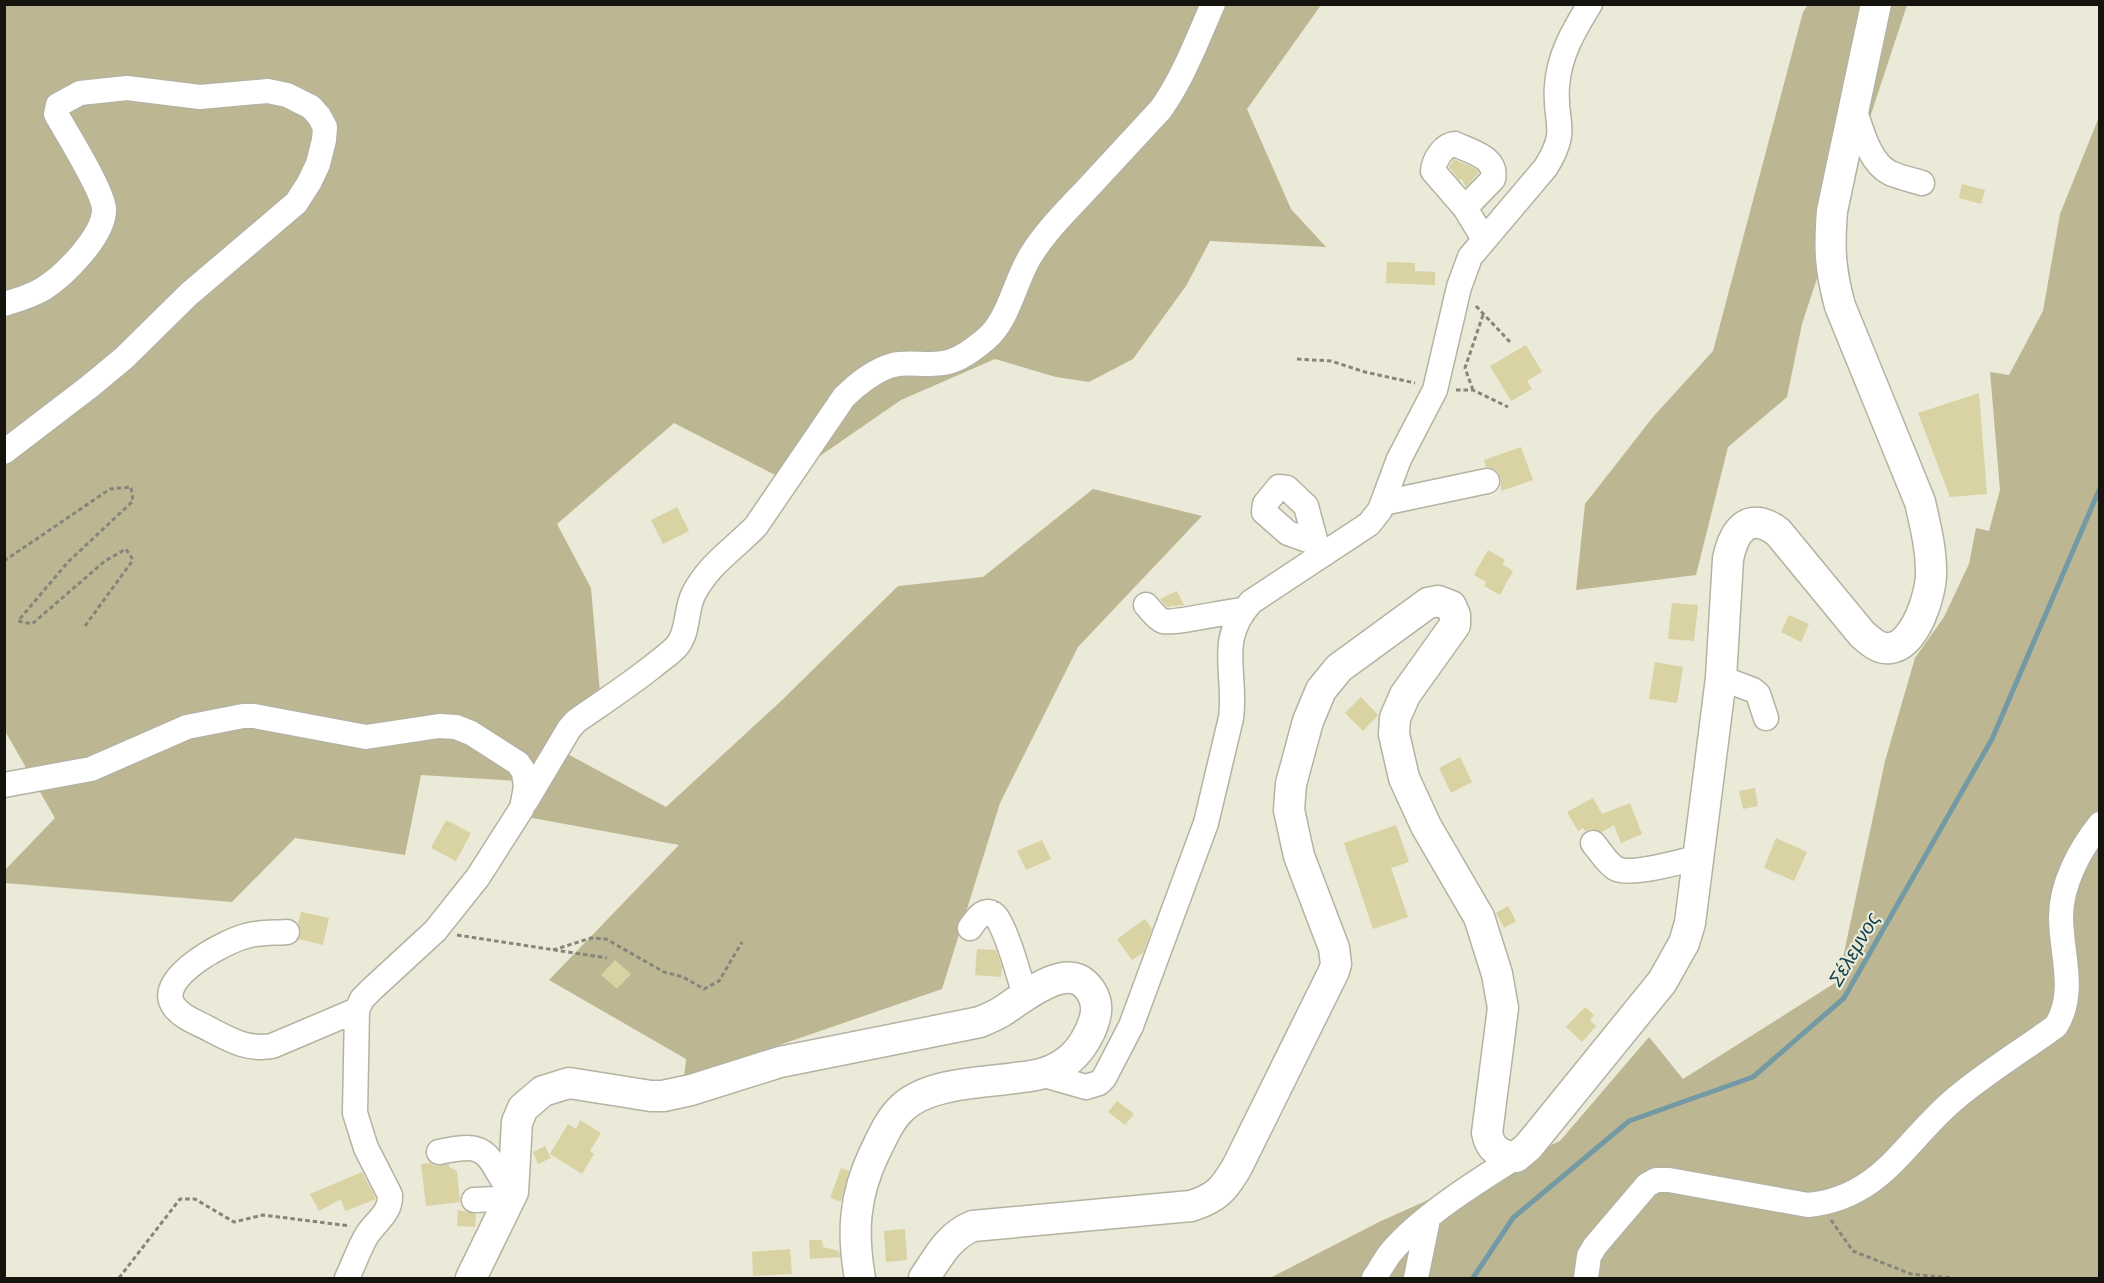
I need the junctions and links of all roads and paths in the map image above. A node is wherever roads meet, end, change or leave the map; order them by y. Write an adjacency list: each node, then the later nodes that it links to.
1 (1213, 4): 26 (street)
2 (1590, 4): 7 (street)
3 (1876, 4): 4 (main road)
4 (1853, 106): 5 (street); 23 (main road)
5 (1922, 183)
6 (1465, 208): 7 (street)
7 (1484, 239): 8 (street)
8 (1459, 287): 10 (path); 13 (street)
9 (4, 304): 16 (street)
10 (1483, 315): 11 (path); 14 (path)
11 (1510, 342)
12 (1298, 359): 13 (path)
13 (1435, 390): 14 (path); 18 (street)
14 (1473, 390): 15 (path)
15 (1508, 408)
16 (4, 452)
17 (1487, 481): 18 (street)
18 (1383, 503): 21 (street)
19 (4, 561): 22 (path)
20 (1146, 604): 21 (street)
21 (1244, 610): 38 (street)
22 (85, 626)
23 (1721, 678): 24 (street); 29 (main road)
24 (1766, 718)
25 (4, 785): 26 (street)
26 (522, 808): 31 (street)
27 (2100, 824): 43 (street)
28 (1593, 843): 29 (street)
29 (1700, 857): 40 (main road)
30 (970, 928): 36 (street)
31 (435, 931): 34 (path); 37 (street)
32 (287, 932): 37 (street)
33 (742, 942): 34 (path)
34 (553, 950): 35 (path)
35 (607, 958)
36 (1025, 996): 38 (main road); 41 (main road)
37 (357, 1010): 45 (street)
38 (1044, 1075): 49 (main road)
39 (439, 1152): 41 (street)
40 (1516, 1157): 44 (street); 50 (main road)
41 (511, 1198): 42 (street); 48 (main road)
42 (474, 1200)
43 (1819, 1204): 53 (street); 54 (path)
44 (1428, 1219): 51 (street); 52 (street)
45 (367, 1236): 46 (path); 47 (street)
46 (119, 1278)
47 (347, 1278)
48 (471, 1278)
49 (860, 1278)
50 (924, 1278)
51 (1374, 1278)
52 (1416, 1278)
53 (1586, 1278)
54 (1952, 1278)

